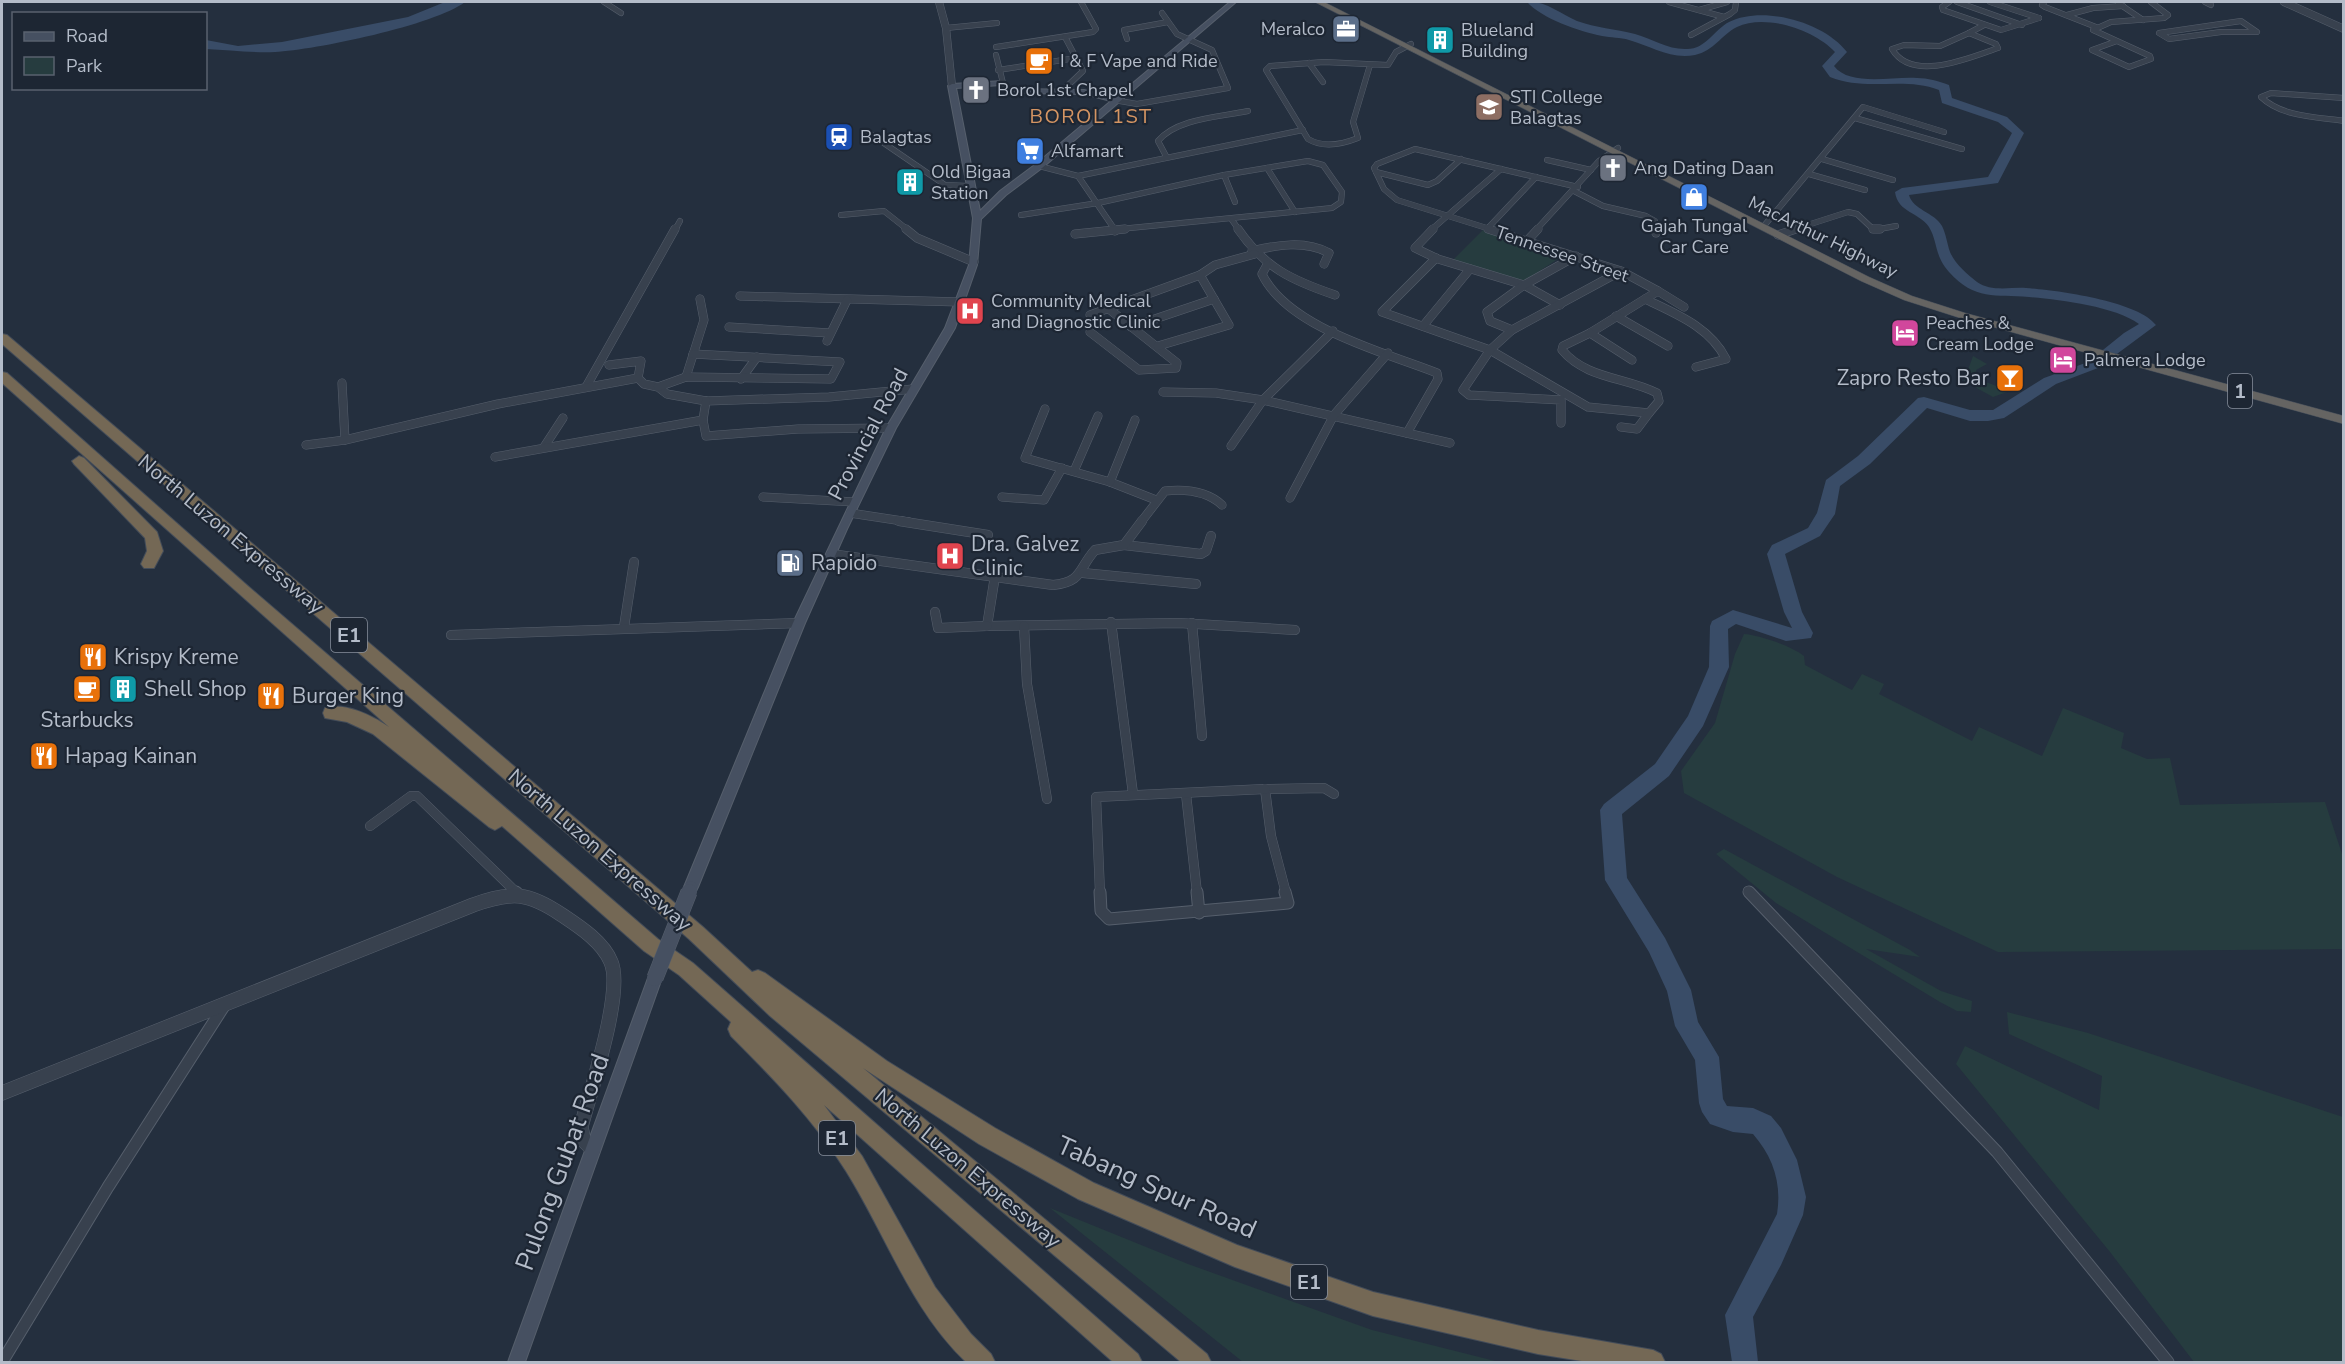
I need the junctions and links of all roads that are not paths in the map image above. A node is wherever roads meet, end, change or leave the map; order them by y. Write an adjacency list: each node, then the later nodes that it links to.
1 (604, 2): 21 (street)
2 (939, 2): 32 (street)
3 (1081, 2): 37 (street)
4 (1233, 2): 39 (main road)
5 (1320, 2): 41 (highway, MacArthur Highway / 1)
6 (1328, 2): 41 (highway, MacArthur Highway / 1)
7 (1669, 2): 20 (street)
8 (1727, 2): 20 (street)
9 (1736, 2): 24 (street)
10 (1949, 2): 29 (street)
11 (1957, 2): 30 (street)
12 (1991, 2): 30 (street)
13 (2044, 2): 23 (street)
14 (2083, 2): 19 (street)
15 (2116, 2): 18 (street)
16 (2151, 2): 25 (street)
17 (2284, 2): 34 (street)
18 (2123, 6): 19 (street); 26 (street)
19 (2093, 8): 23 (street)
20 (1699, 10): 24 (street)
21 (621, 13)
22 (1162, 14): 27 (street)
23 (2067, 15): 31 (street)
24 (1724, 17): 36 (street)
25 (2164, 18): 26 (street); 33 (street)
26 (2144, 20): 31 (street)
27 (1168, 22): 38 (street); 39 (street)
28 (997, 23): 32 (street)
29 (1984, 25): 30 (street); 35 (street)
30 (2022, 25)
31 (2096, 27): 40 (street)
32 (946, 28): 50 (street)
33 (2183, 29): 33 (street)
34 (2343, 29)
35 (1967, 32): 35 (street)
36 (1691, 35)
37 (1065, 37): 42 (street); 44 (street)
38 (1127, 39)
39 (1187, 40): 53 (main road); 53 (street)
40 (2117, 41): 40 (street)
41 (1408, 45): 46 (street); 61 (highway, MacArthur Highway / 1)
42 (996, 47)
43 (996, 55): 47 (street)
44 (1076, 58): 47 (street); 51 (street)
45 (1309, 63): 46 (street); 48 (street); 57 (street)
46 (1370, 65): 57 (street)
47 (998, 70): 49 (street)
48 (1323, 82)
49 (1003, 83): 50 (main road); 51 (main road)
50 (952, 86): 76 (main road, Provincial Road)
51 (1062, 91): 53 (main road)
52 (2343, 99): 56 (street)
53 (1114, 100): 66 (main road)
54 (1248, 111): 62 (street)
55 (1855, 118): 58 (street); 60 (street); 64 (street)
56 (2343, 121)
57 (1303, 130): 62 (street)
58 (1944, 132)
59 (868, 133): 76 (street)
60 (1962, 149)
61 (1615, 150): 69 (street); 88 (highway, MacArthur Highway / 1)
62 (1166, 156): 73 (street)
63 (1461, 159): 68 (street); 70 (street); 70 (street)
64 (1822, 159): 71 (street); 75 (street)
65 (1548, 160): 69 (street)
66 (1039, 166): 73 (street); 85 (main road)
67 (1267, 168): 72 (street); 81 (street); 81 (street)
68 (1501, 170): 74 (street); 84 (street)
69 (1591, 170): 77 (street)
70 (1376, 172): 84 (street, Tennessee Street)
71 (1809, 174): 78 (street); 88 (street)
72 (1224, 175): 79 (street); 80 (street)
73 (1078, 176): 79 (street)
74 (1536, 177): 77 (street); 90 (street)
75 (1893, 180)
76 (969, 186): 85 (main road, Provincial Road)
77 (1576, 189): 92 (street); 95 (street)
78 (1865, 190)
79 (1098, 202): 83 (street); 91 (street)
80 (1235, 202)
81 (1295, 212): 86 (street)
82 (841, 215): 99 (street)
83 (1021, 215)
84 (1446, 215): 90 (street, Tennessee Street); 98 (street)
85 (977, 218): 99 (main road, Provincial Road)
86 (1232, 220): 91 (street); 96 (street)
87 (680, 221): 143 (street)
88 (1765, 226): 94 (highway, MacArthur Highway / 1)
89 (1896, 226): 94 (street)
90 (1488, 228): 95 (street, Tennessee Street)
91 (1115, 231): 93 (street)
92 (1656, 233)
93 (1075, 234)
94 (1781, 234): 155 (highway, MacArthur Highway / 1)
95 (1527, 241): 97 (street, Tennessee Street)
96 (1253, 252): 100 (street); 101 (street); 104 (street)
97 (1576, 256): 103 (street, Tennessee Street); 105 (street)
98 (1436, 258): 102 (street); 119 (street)
99 (974, 262): 113 (main road, Provincial Road)
100 (1324, 264)
101 (1267, 266): 107 (street); 123 (street)
102 (1470, 269): 105 (street); 119 (street)
103 (1622, 271): 106 (street, Tennessee Street); 114 (street)
104 (1200, 274): 110 (street); 116 (street)
105 (1524, 285): 114 (street); 122 (street)
106 (1658, 291): 111 (street, Tennessee Street); 115 (street)
107 (1335, 295)
108 (740, 296): 112 (street)
109 (700, 299): 133 (street)
110 (1214, 299): 121 (street); 129 (street)
111 (1645, 299): 118 (street, Tennessee Street); 137 (street)
112 (847, 300): 113 (street); 125 (street)
113 (960, 303): 145 (main road, Provincial Road)
114 (1560, 305): 122 (street)
115 (1684, 307)
116 (1109, 309): 117 (street); 121 (street)
117 (1090, 315)
118 (1616, 316): 126 (street, Tennessee Street); 130 (street)
119 (1423, 326): 131 (street)
120 (729, 327): 125 (street)
121 (1131, 327): 129 (street)
122 (1512, 330): 131 (street)
123 (1333, 331): 132 (street); 148 (street)
124 (1090, 332): 129 (street)
125 (830, 333): 128 (street)
126 (1590, 333): 135 (street); 152 (street, Tennessee Street)
127 (2, 338): 208 (highway, North Luzon Expressway / E1)
128 (827, 341)
129 (1158, 346)
130 (1668, 346)
131 (1490, 350): 147 (street); 147 (street)
132 (1388, 353): 153 (street); 162 (street)
133 (693, 354): 134 (street); 139 (street)
134 (757, 357): 141 (street); 141 (street)
135 (1632, 360)
136 (609, 365): 140 (street)
137 (1696, 367)
138 (2, 376): 151 (highway, North Luzon Expressway / E1)
139 (686, 377): 141 (street); 144 (street)
140 (638, 378): 143 (street); 144 (street)
141 (741, 379)
142 (342, 383): 163 (street)
143 (586, 387): 163 (street)
144 (658, 387): 149 (street)
145 (913, 389): 149 (street); 161 (main road, Provincial Road)
146 (1163, 392): 148 (street)
147 (1564, 398): 152 (street); 159 (street)
148 (1263, 400): 153 (street); 166 (street)
149 (706, 401): 157 (street)
150 (1045, 409): 169 (street)
151 (42, 413): 183 (highway); 204 (highway, North Luzon Expressway / E1)
152 (1649, 413): 160 (street)
153 (1334, 415): 162 (street); 174 (street)
154 (1098, 416): 170 (street)
155 (2343, 417)
156 (563, 418): 167 (street)
157 (702, 420): 161 (street); 167 (street)
158 (1135, 420): 171 (street)
159 (1561, 423)
160 (1621, 427)
161 (891, 428): 177 (main road, Provincial Road)
162 (1407, 433): 164 (street)
163 (345, 440): 165 (street)
164 (1450, 443)
165 (306, 445)
166 (1231, 446)
167 (544, 447): 168 (street)
168 (495, 457)
169 (1062, 468): 170 (street); 173 (street)
170 (1074, 471): 171 (street)
171 (1110, 482): 175 (street)
172 (763, 497): 177 (street)
173 (1002, 497)
174 (1290, 498)
175 (1156, 500): 176 (street); 180 (street)
176 (1222, 505)
177 (853, 508): 178 (street); 181 (main road, Provincial Road)
178 (988, 535)
179 (1211, 536): 180 (street)
180 (1124, 545): 184 (street)
181 (831, 554): 185 (street); 189 (main road, Provincial Road)
182 (634, 562): 192 (street)
183 (149, 564)
184 (1083, 573): 185 (street); 186 (street)
185 (995, 576): 193 (street)
186 (1196, 584)
187 (935, 612): 193 (street)
188 (1111, 622): 190 (street); 191 (street); 199 (street)
189 (799, 623): 192 (street); 210 (main road, Provincial Road, bridge)
190 (1192, 623): 194 (street); 197 (street)
191 (1024, 626): 193 (street); 202 (street)
192 (624, 627): 195 (street)
193 (987, 627)
194 (1295, 630)
195 (450, 635)
196 (331, 713): 204 (highway)
197 (1202, 736)
198 (1264, 789): 200 (street); 201 (street); 207 (street)
199 (1133, 794): 200 (street); 207 (street)
200 (1186, 794): 207 (street)
201 (1334, 794)
202 (1047, 799)
203 (370, 826): 206 (street)
204 (586, 889): 209 (highway, North Luzon Expressway / E1)
205 (1748, 891): 220 (street)
206 (518, 894): 211 (street); 213 (street)
207 (1199, 913)
208 (696, 933): 218 (highway, North Luzon Expressway / E1); 219 (highway, Tabang Spur Road / E1)
209 (651, 945): 216 (highway, E1); 217 (highway, North Luzon Expressway / E1)
210 (656, 978): 213 (main road, Pulong Gubat Road)
211 (224, 1006): 212 (street); 214 (street)
212 (2, 1094)
213 (593, 1150): 215 (main road, Pulong Gubat Road)
214 (2, 1362)
215 (516, 1362)
216 (983, 1362)
217 (1130, 1362)
218 (1199, 1362)
219 (1653, 1362)
220 (2168, 1362)

